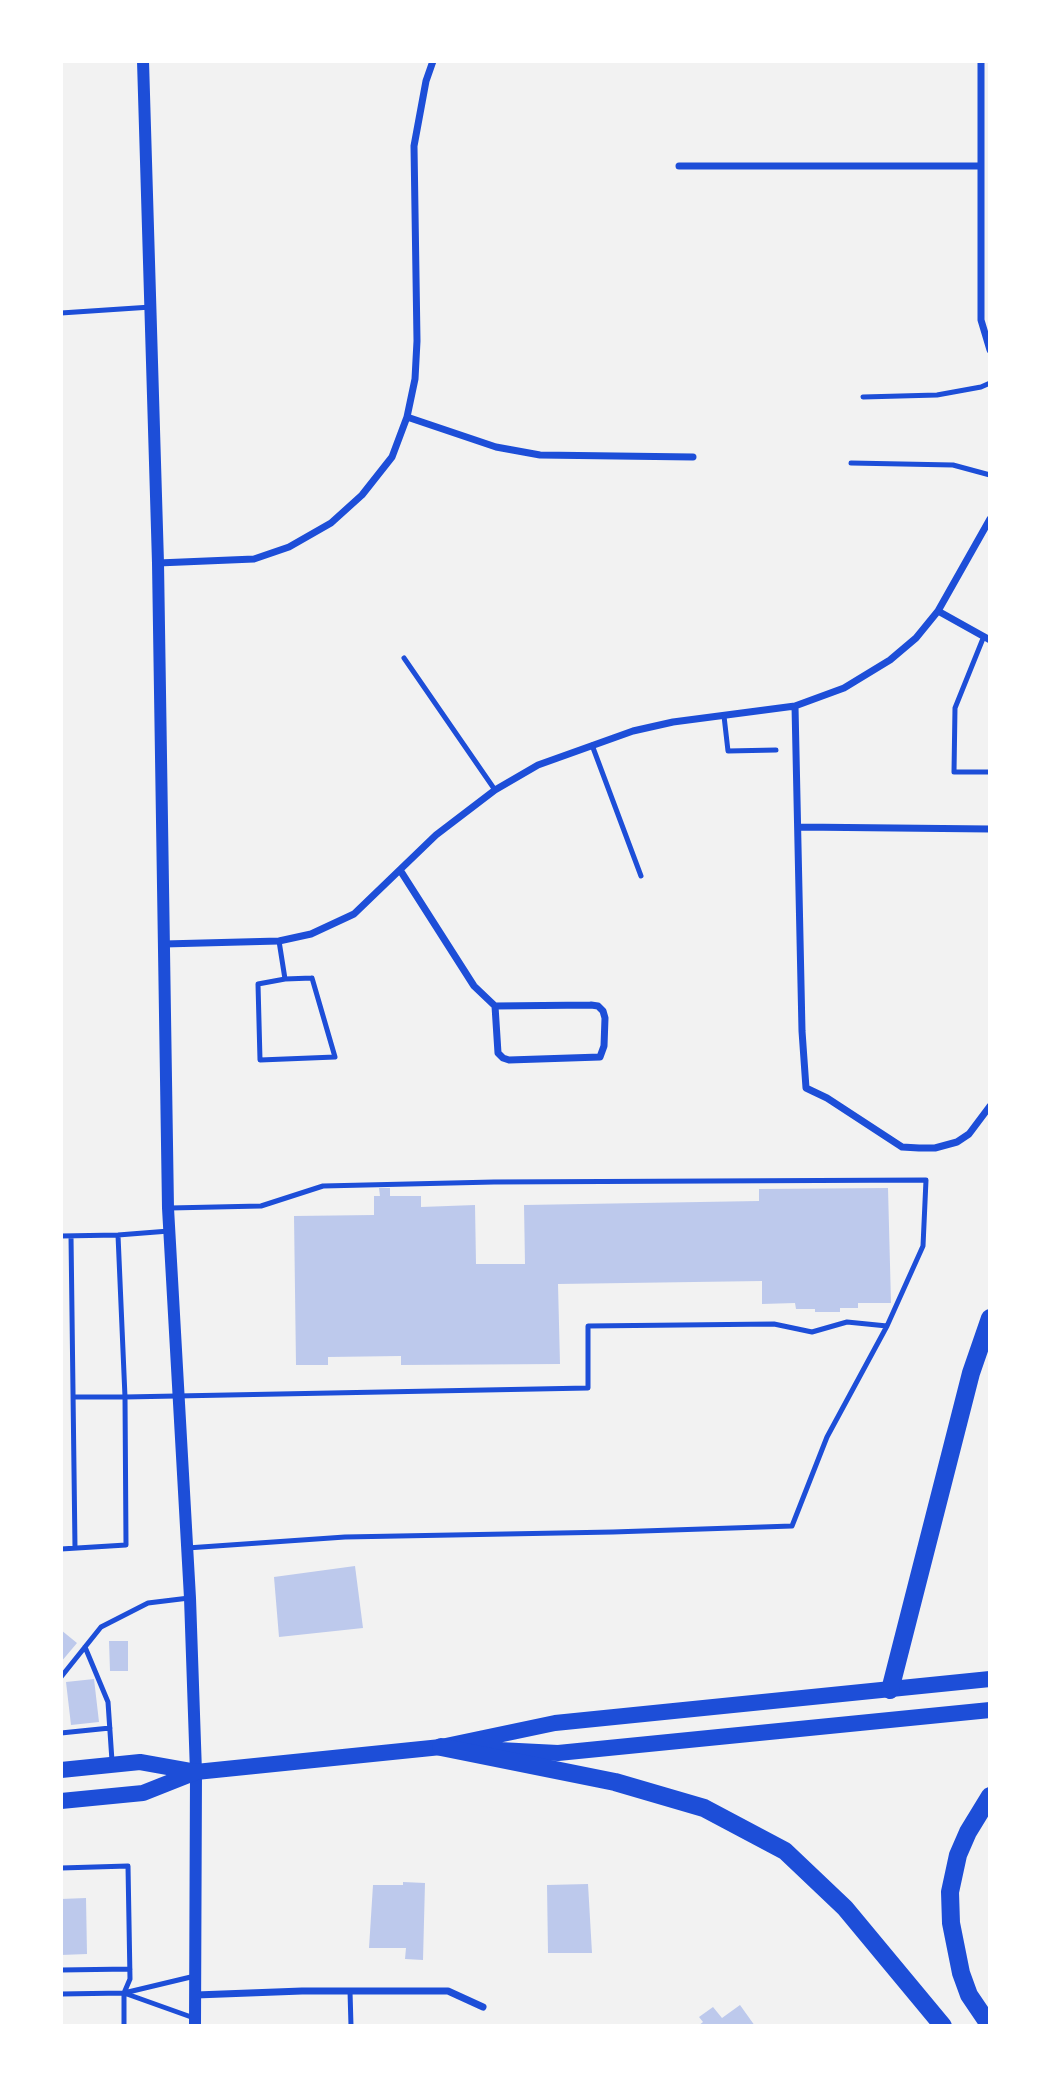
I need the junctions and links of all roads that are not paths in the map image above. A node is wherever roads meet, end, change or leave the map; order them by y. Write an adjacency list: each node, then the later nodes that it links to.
1 (143, 61): 7 (street)
2 (433, 61): 12 (street)
3 (981, 61): 5 (street)
4 (679, 166): 5 (street)
5 (981, 166): 6 (lane); 9 (street)
6 (990, 166)
7 (151, 307): 8 (lane); 17 (street)
8 (61, 313)
9 (990, 350)
10 (990, 383): 11 (lane)
11 (863, 397)
12 (407, 417): 13 (street); 17 (street)
13 (694, 457)
14 (851, 463): 15 (lane)
15 (990, 475)
16 (990, 519): 18 (street)
17 (158, 563): 32 (street)
18 (939, 611): 19 (street); 21 (street)
19 (987, 638): 25 (lane)
20 (404, 658): 26 (lane)
21 (795, 706): 22 (street); 27 (street)
22 (724, 716): 23 (street); 24 (lane)
23 (592, 744): 26 (street); 30 (lane)
24 (775, 750)
25 (990, 772)
26 (495, 790): 29 (street)
27 (799, 827): 28 (street); 35 (street)
28 (990, 829)
29 (400, 870): 31 (street); 34 (street)
30 (642, 876)
31 (279, 941): 32 (street); 33 (lane)
32 (164, 944): 36 (street)
33 (285, 979): 33 (lane)
34 (495, 1006): 34 (street)
35 (990, 1106)
36 (168, 1208): 37 (street); 42 (lane)
37 (169, 1231): 38 (lane); 45 (street)
38 (118, 1235): 40 (lane); 44 (lane)
39 (61, 1236): 40 (lane)
40 (71, 1236): 43 (lane)
41 (990, 1318): 53 (highway)
42 (887, 1326): 45 (lane); 47 (lane)
43 (73, 1397): 44 (lane); 46 (lane)
44 (125, 1397): 45 (lane); 46 (lane)
45 (177, 1398): 47 (street)
46 (75, 1548): 48 (lane)
47 (187, 1548): 49 (street)
48 (61, 1549)
49 (190, 1598): 50 (lane); 60 (street)
50 (85, 1647): 51 (lane); 55 (lane)
51 (61, 1677)
52 (990, 1679): 53 (main road)
53 (890, 1690): 57 (main road)
54 (990, 1710): 57 (main road)
55 (110, 1728): 56 (lane); 58 (lane)
56 (61, 1733)
57 (441, 1747): 60 (main road); 75 (highway)
58 (113, 1764): 59 (main road); 60 (main road)
59 (61, 1770)
60 (197, 1772): 62 (main road); 66 (street)
61 (990, 1796): 76 (highway)
62 (61, 1801)
63 (61, 1868): 64 (lane)
64 (130, 1969): 65 (lane); 68 (lane)
65 (61, 1970)
66 (195, 1976): 68 (lane); 70 (street)
67 (350, 1991): 70 (street); 71 (street); 74 (lane)
68 (124, 1993): 69 (lane); 72 (lane); 73 (lane)
69 (61, 1994)
70 (196, 1995): 72 (street)
71 (484, 2007)
72 (195, 2022)
73 (124, 2026)
74 (351, 2026)
75 (943, 2026)
76 (990, 2026)

